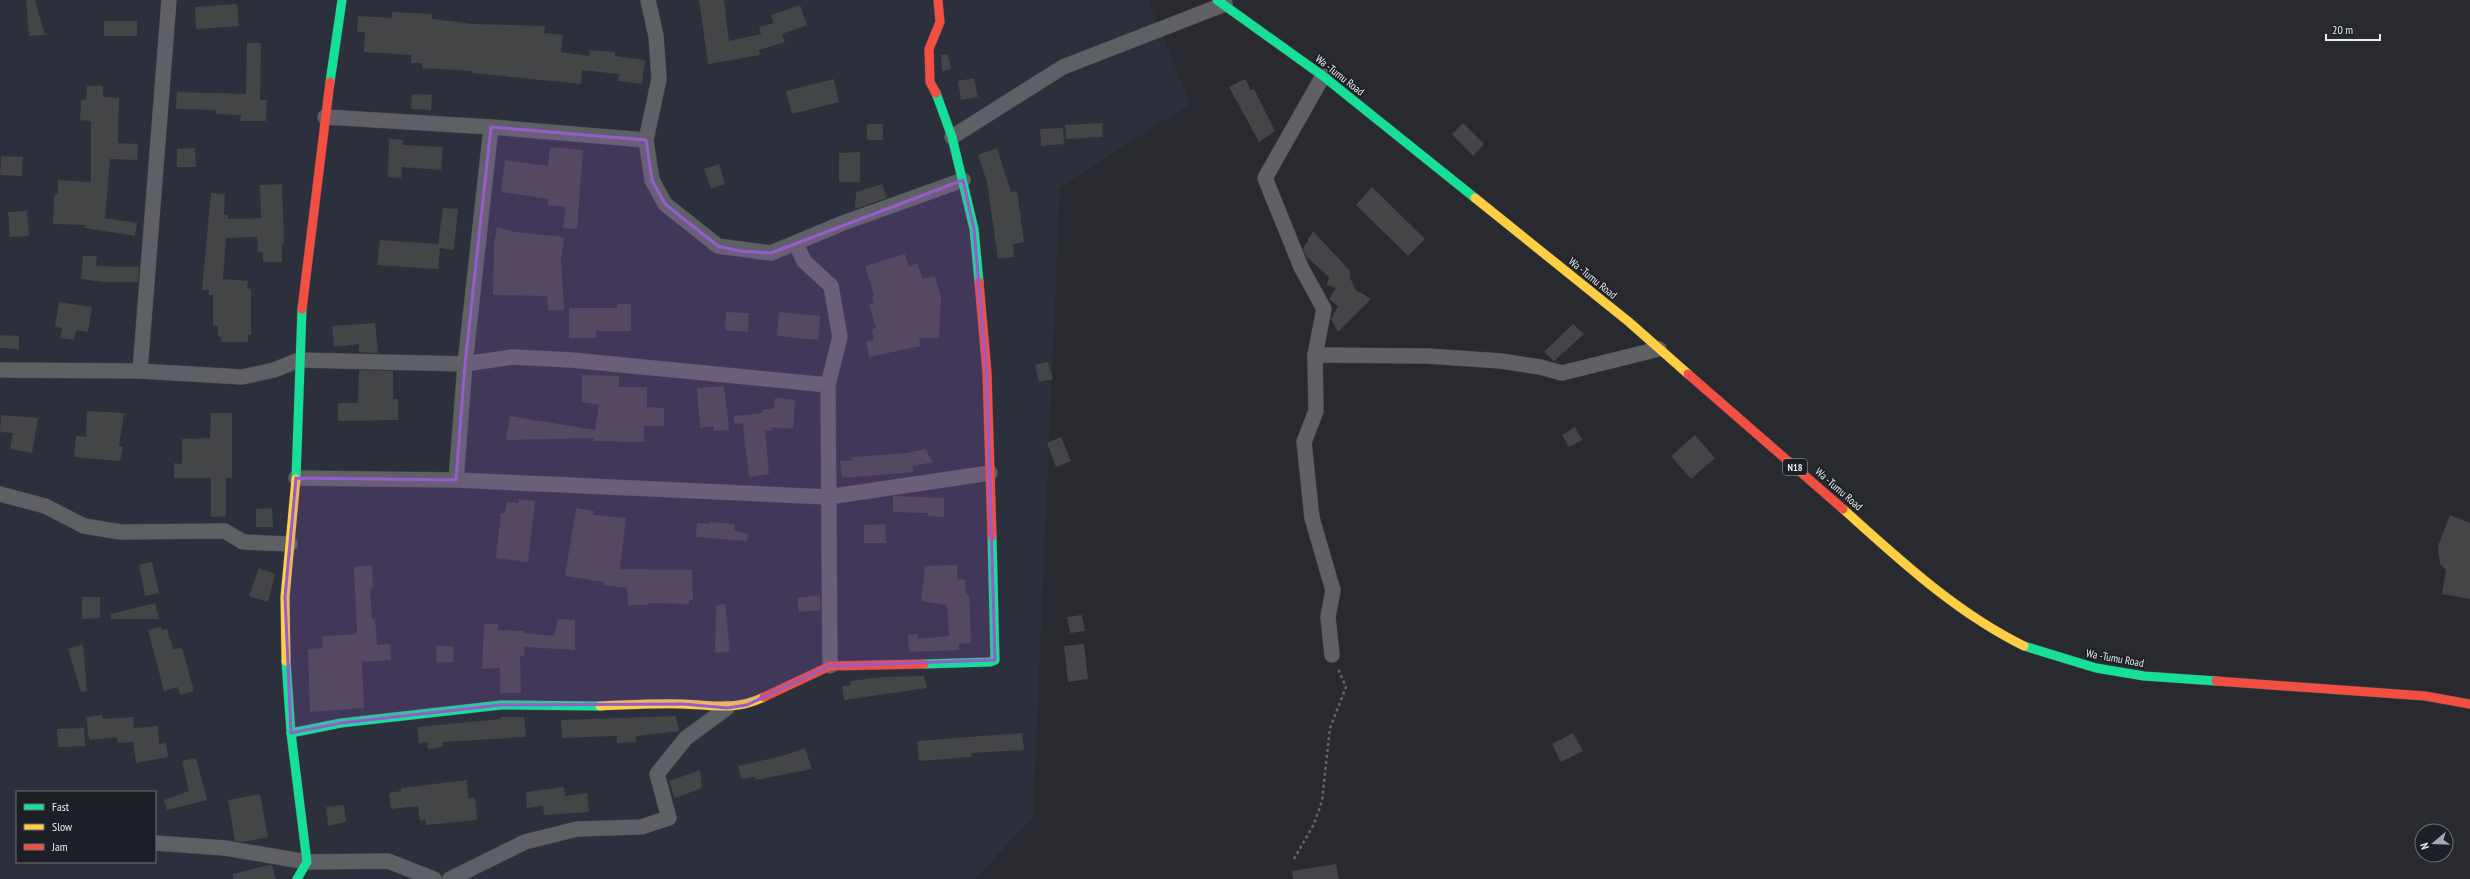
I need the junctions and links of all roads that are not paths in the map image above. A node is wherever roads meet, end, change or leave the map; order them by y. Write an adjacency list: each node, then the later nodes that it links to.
1 (169, 0): 18 (street)
2 (342, 0): 7 (main road)
3 (648, 0): 10 (street)
4 (938, 0): 9 (main road)
5 (1221, 2): 6 (main road, Wa -Tumu Road / N18); 9 (street)
6 (1323, 76): 13 (main road, Wa -Tumu Road / N18); 14 (street)
7 (325, 117): 8 (street); 15 (main road)
8 (491, 127): 10 (street); 16 (street)
9 (952, 137): 11 (main road)
10 (646, 140): 12 (street)
11 (963, 180): 12 (street); 20 (main road)
12 (796, 244): 19 (street)
13 (1659, 349): 14 (street); 28 (main road, Wa -Tumu Road / N18)
14 (1314, 355): 26 (street)
15 (299, 360): 16 (street); 18 (street); 21 (main road)
16 (465, 364): 19 (street); 22 (street)
17 (0, 370): 18 (street)
18 (140, 371)
19 (828, 385): 24 (street)
20 (990, 473): 24 (street); 27 (main road)
21 (296, 478): 22 (street); 25 (main road)
22 (456, 480): 24 (street)
23 (0, 494): 25 (street)
24 (828, 497): 27 (street)
25 (290, 544): 30 (main road)
26 (1332, 655)
27 (830, 666): 29 (main road)
28 (2470, 704)
29 (727, 708): 30 (main road); 35 (street)
30 (291, 733): 32 (main road)
31 (156, 843): 32 (street)
32 (307, 862): 33 (main road); 34 (street)
33 (297, 879)
34 (434, 879)
35 (450, 879)

